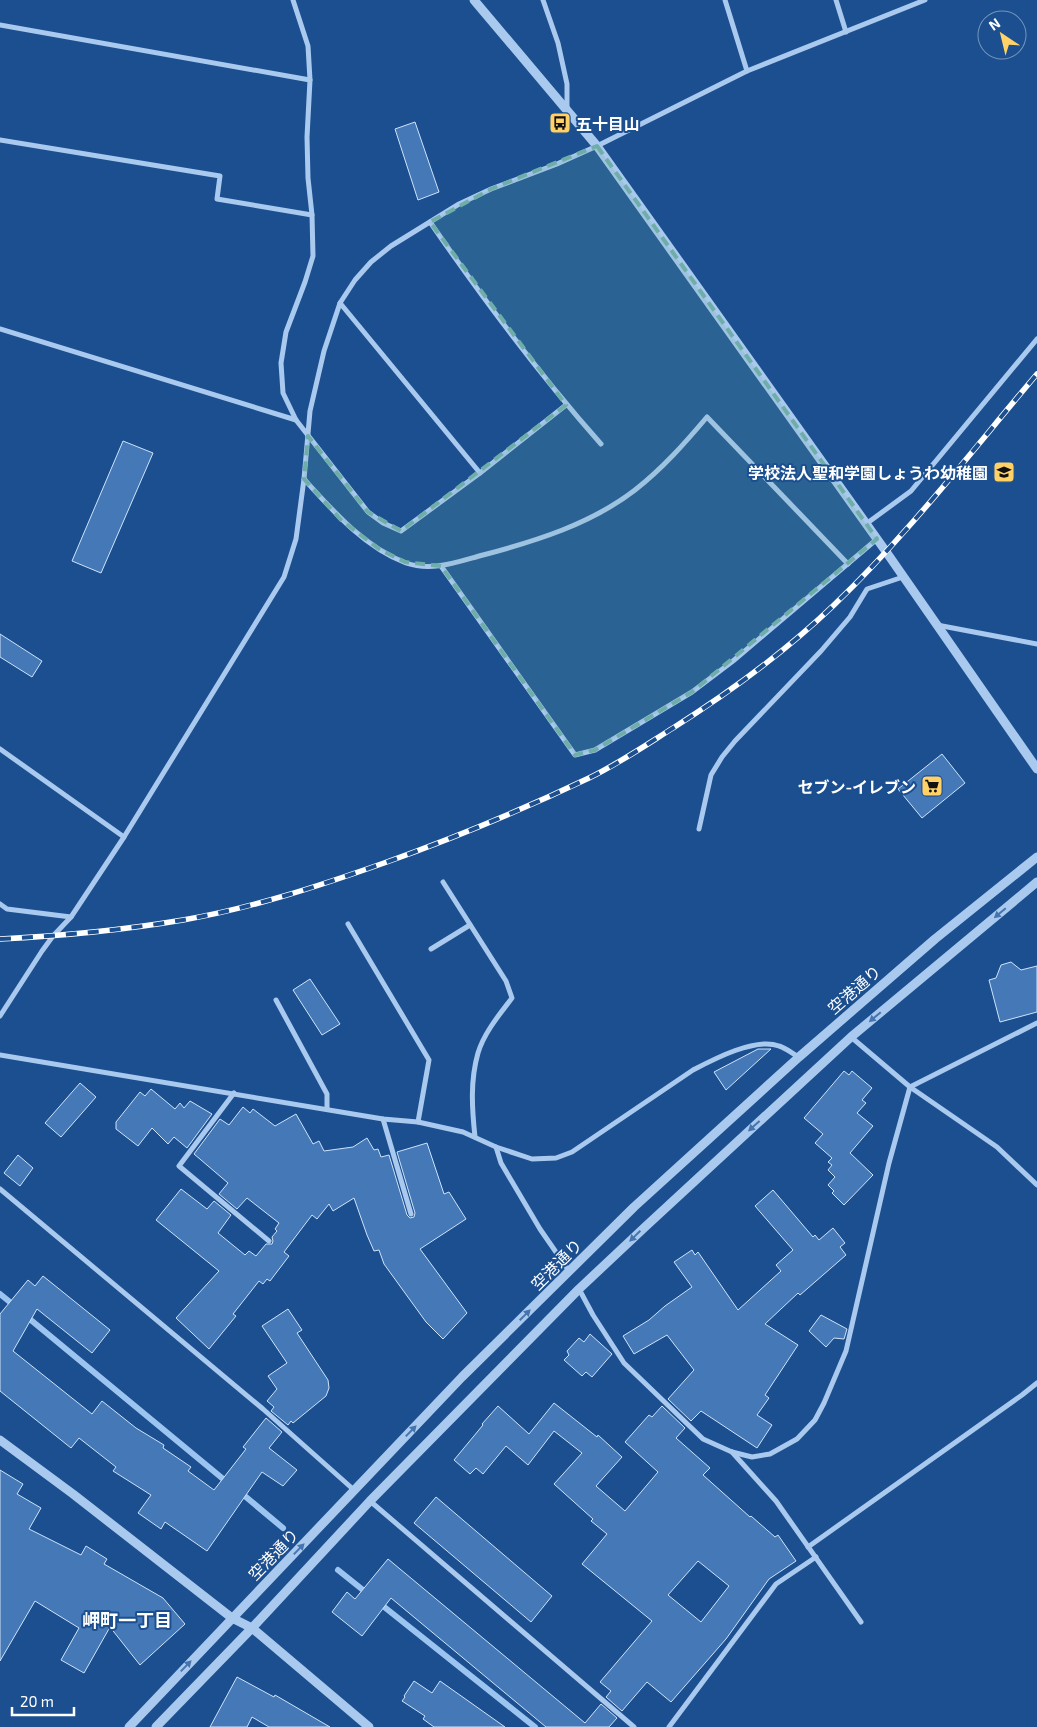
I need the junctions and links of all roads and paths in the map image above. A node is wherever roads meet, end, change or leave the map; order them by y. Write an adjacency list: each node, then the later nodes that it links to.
1 (293, 0): 10 (street)
2 (474, 0): 11 (street)
3 (543, 0): 11 (street)
4 (725, 0): 9 (street)
5 (836, 0): 8 (street)
6 (925, 0): 8 (street)
7 (0, 25): 10 (street)
8 (846, 32): 9 (street)
9 (747, 72): 13 (street)
10 (310, 80): 14 (street)
11 (567, 110): 13 (street)
12 (0, 140): 14 (street)
13 (598, 146): 15 (street); 25 (street)
14 (312, 216): 20 (street)
15 (430, 222): 16 (street); 19 (street)
16 (340, 303): 21 (street); 23 (street)
17 (0, 329): 20 (street)
18 (1037, 339): 25 (street)
19 (566, 405): 22 (street); 23 (street)
20 (296, 420): 21 (street)
21 (308, 436): 23 (street); 24 (street)
22 (601, 444)
23 (480, 473)
24 (304, 479): 28 (street); 35 (street)
25 (866, 524): 26 (street)
26 (877, 539): 27 (street); 29 (street)
27 (848, 564): 28 (street); 28 (street)
28 (441, 566)
29 (903, 577): 30 (street); 34 (street)
30 (937, 625): 31 (street); 33 (street)
31 (1037, 644)
32 (0, 749): 35 (street)
33 (1037, 769)
34 (699, 829)
35 (124, 837): 40 (street)
36 (1037, 857): 49 (street, 空港通り)
37 (443, 882): 42 (street)
38 (1037, 882): 47 (street, one-way to 47)
39 (0, 904): 40 (street)
40 (71, 916): 45 (street)
41 (348, 924): 54 (street)
42 (470, 925): 43 (street); 55 (street)
43 (431, 949)
44 (276, 1000): 52 (street)
45 (0, 1016)
46 (1037, 1023): 50 (street)
47 (851, 1037): 50 (street); 62 (street, one-way to 62)
48 (0, 1055): 51 (street)
49 (799, 1057): 56 (street); 61 (street, 空港通り)
50 (910, 1087): 57 (street); 65 (street)
51 (234, 1093): 52 (street); 60 (street)
52 (327, 1108): 53 (street)
53 (383, 1119): 54 (street); 59 (street)
54 (418, 1122): 55 (street)
55 (475, 1138): 56 (street)
56 (496, 1147): 61 (street)
57 (1037, 1186)
58 (0, 1189): 66 (street)
59 (411, 1214)
60 (269, 1241)
61 (569, 1271): 66 (street, 空港通り, one-way to 61)
62 (579, 1289): 65 (street); 67 (street)
63 (1037, 1383): 68 (street)
64 (0, 1440): 70 (street)
65 (732, 1452): 68 (street)
66 (354, 1490): 70 (street, 空港通り, one-way to 66)
67 (370, 1501): 72 (street); 76 (street)
68 (808, 1546): 69 (street)
69 (816, 1557): 71 (street); 77 (street)
70 (232, 1618): 72 (street); 74 (street, 空港通り, one-way to 70)
71 (861, 1622)
72 (252, 1628): 73 (street); 75 (street)
73 (364, 1725)
74 (129, 1727)
75 (156, 1727)
76 (634, 1727)
77 (669, 1727)

